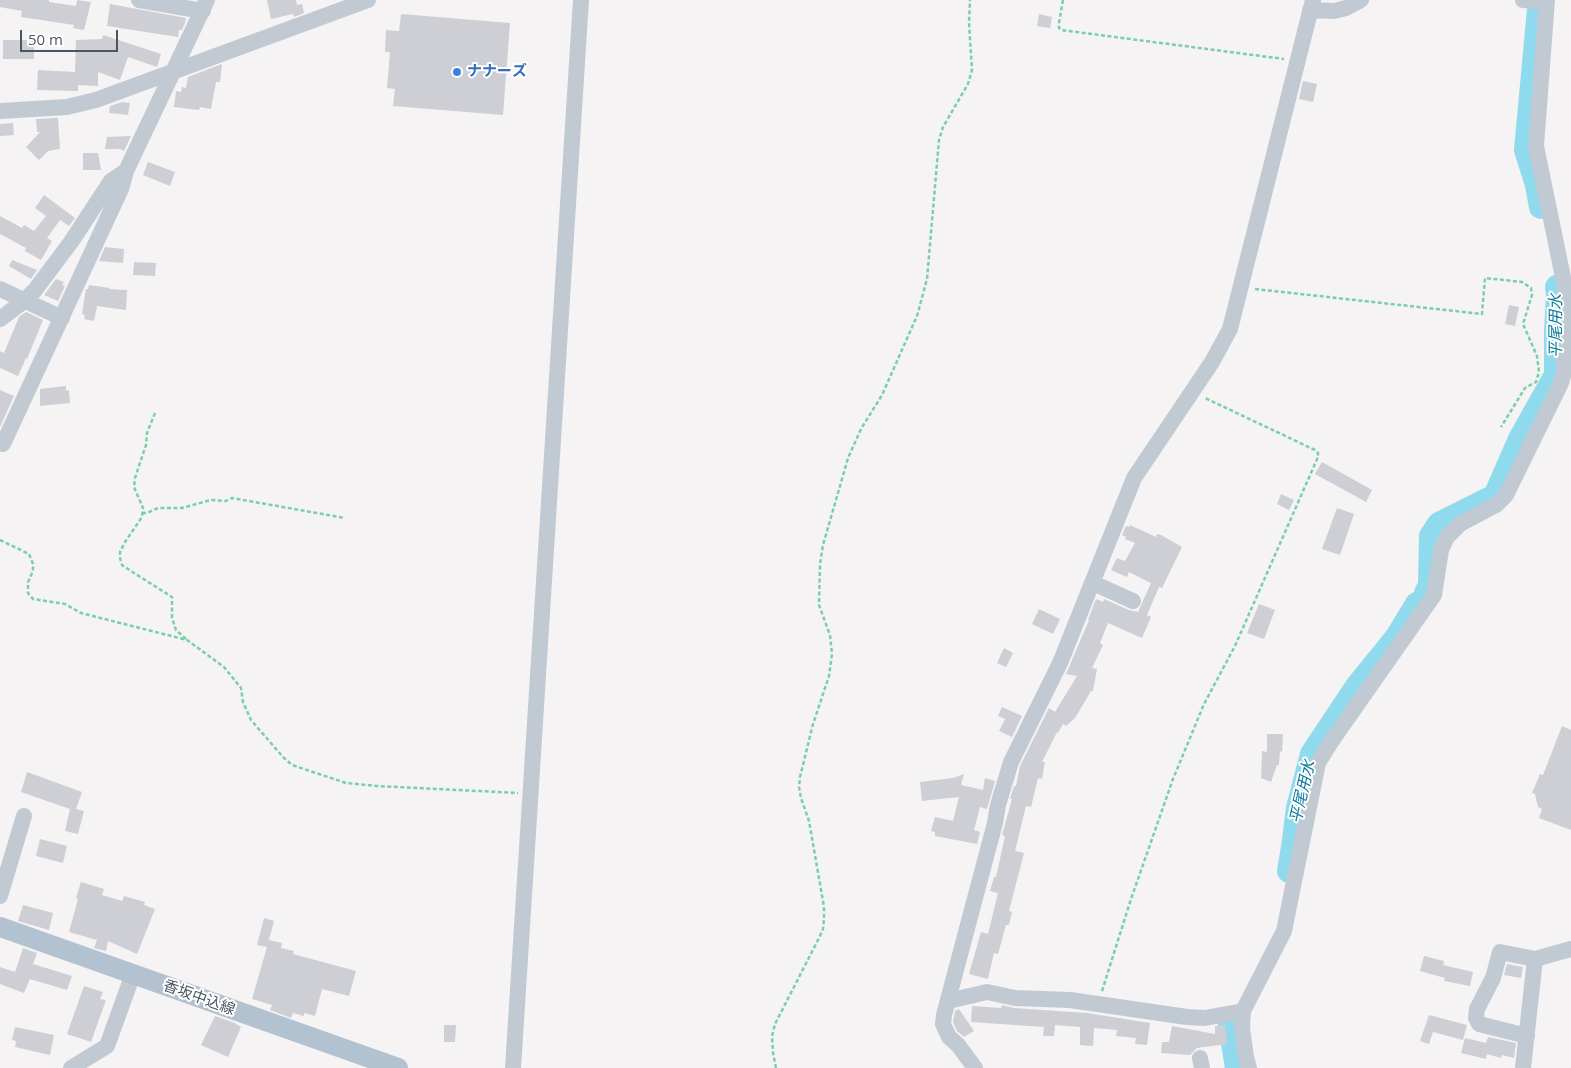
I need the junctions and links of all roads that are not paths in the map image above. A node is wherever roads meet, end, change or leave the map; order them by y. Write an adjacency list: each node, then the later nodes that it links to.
1 (368, 0): 9 (street)
2 (581, 0): 30 (street)
3 (1361, 0): 7 (street)
4 (1523, 0): 6 (street)
5 (147, 1): 8 (street)
6 (1547, 1): 26 (street)
7 (1312, 5): 17 (street)
8 (205, 6): 9 (street)
9 (173, 72): 10 (street); 11 (street)
10 (0, 111)
11 (126, 171): 13 (street); 14 (street)
12 (0, 289): 13 (street)
13 (24, 301): 14 (street); 15 (street)
14 (62, 318): 16 (street)
15 (0, 320)
16 (3, 444)
17 (1093, 583): 18 (street); 25 (street)
18 (1133, 601)
19 (24, 816): 20 (street)
20 (0, 896)
21 (0, 927): 24 (main road, 香坂中込線)
22 (1571, 949): 23 (street)
23 (1535, 958): 27 (street); 27 (street)
24 (133, 974): 28 (street); 29 (main road, 香坂中込線)
25 (948, 1001): 26 (street); 31 (street)
26 (1243, 1011): 32 (street)
27 (1527, 1036): 33 (street)
28 (71, 1068)
29 (398, 1068)
30 (513, 1068)
31 (975, 1068)
32 (1249, 1068)
33 (1524, 1068)

